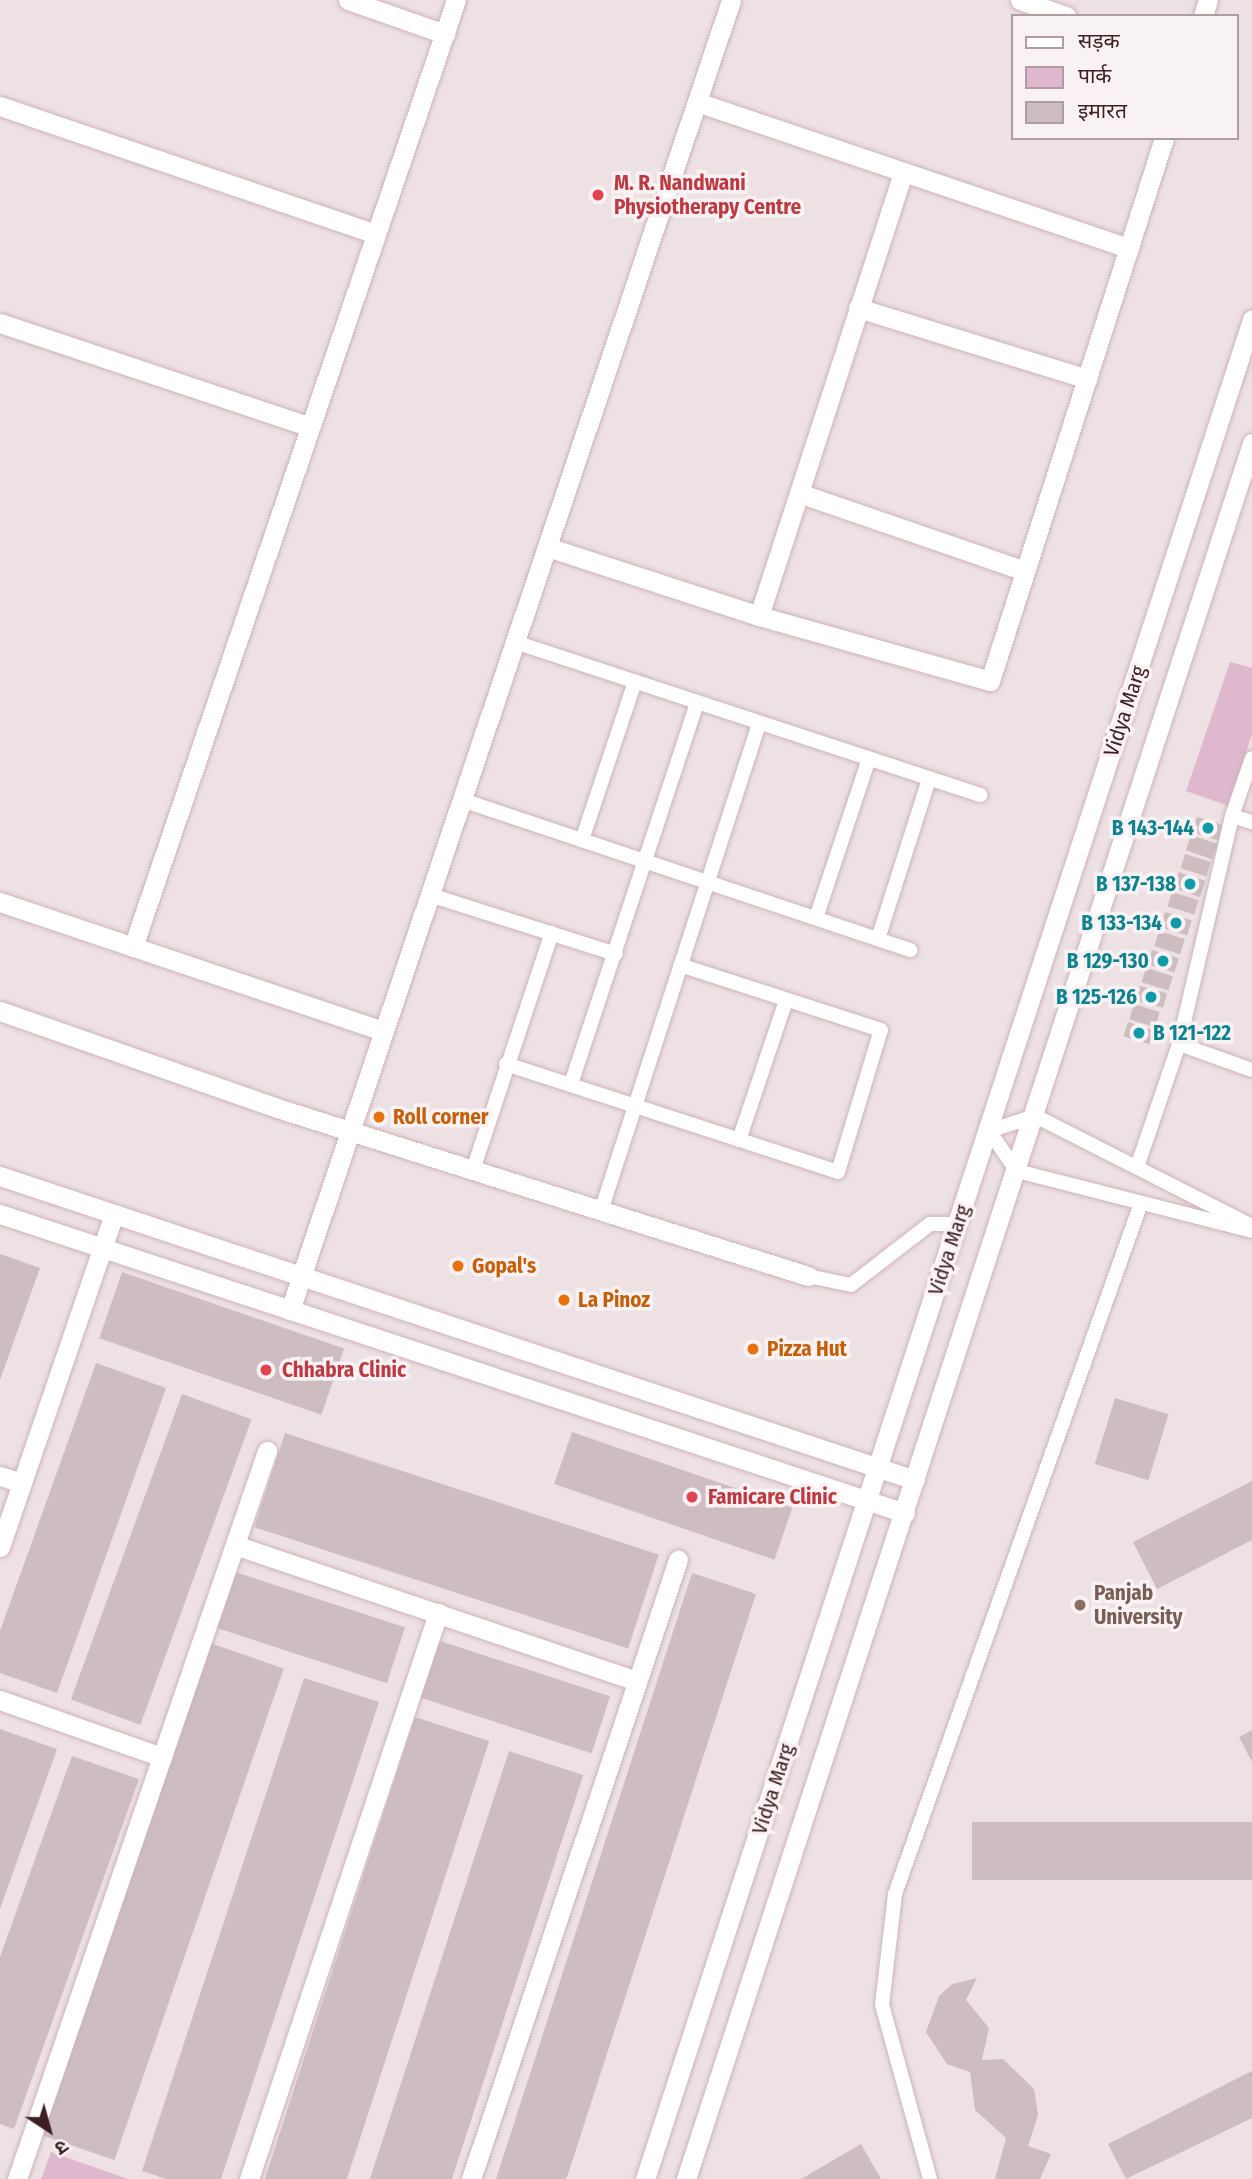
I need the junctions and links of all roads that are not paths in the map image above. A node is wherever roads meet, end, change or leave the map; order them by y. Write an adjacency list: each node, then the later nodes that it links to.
1 (348, 0): 6 (street)
2 (456, 0): 6 (street)
3 (732, 0): 7 (street)
4 (1020, 0): 5 (street)
5 (1060, 14)
6 (445, 34): 11 (street)
7 (697, 102): 10 (street); 20 (street)
8 (0, 106): 11 (street)
9 (1163, 140): 12 (street)
10 (903, 172): 12 (street); 13 (street)
11 (376, 234): 17 (street)
12 (1129, 248): 16 (street)
13 (858, 308): 16 (street); 19 (street)
14 (1252, 320): 55 (street, Vidya Marg)
15 (0, 323): 17 (street)
16 (1087, 379): 21 (street)
17 (310, 427): 42 (street)
18 (1252, 443): 54 (street, Vidya Marg)
19 (799, 493): 21 (street); 22 (street)
20 (547, 547): 22 (street); 23 (street)
21 (1025, 571): 22 (street)
22 (759, 616)
23 (515, 642): 24 (lane); 31 (street)
24 (635, 682): 25 (lane); 34 (lane)
25 (697, 702): 26 (lane); 35 (lane)
26 (759, 724): 28 (lane); 36 (lane)
27 (1252, 758): 32 (lane)
28 (869, 759): 29 (lane); 39 (lane)
29 (929, 779): 30 (lane); 41 (lane)
30 (981, 795)
31 (462, 800): 34 (lane); 37 (street)
32 (1232, 816): 33 (lane); 49 (lane)
33 (1252, 822)
34 (582, 840): 35 (lane)
35 (646, 862): 36 (lane); 44 (lane)
36 (708, 881): 39 (lane); 45 (lane)
37 (430, 895): 40 (lane); 48 (street)
38 (0, 902): 42 (street)
39 (816, 918): 41 (lane)
40 (552, 933): 44 (lane); 50 (lane)
41 (878, 939): 43 (lane)
42 (133, 947): 48 (street)
43 (911, 950)
44 (616, 954): 52 (lane)
45 (680, 965): 46 (lane); 53 (lane)
46 (786, 1000): 57 (lane); 57 (lane)
47 (0, 1011): 56 (street)
48 (384, 1031): 56 (street)
49 (1179, 1044): 51 (lane); 58 (lane)
50 (506, 1064): 52 (lane); 59 (lane)
51 (1252, 1070)
52 (571, 1084): 53 (lane)
53 (635, 1105): 57 (lane); 63 (lane)
54 (1035, 1116): 55 (lane); 58 (lane); 60 (street, Vidya Marg)
55 (989, 1130): 60 (lane); 66 (street, Vidya Marg)
56 (350, 1131): 59 (street); 70 (street)
57 (739, 1140)
58 (1137, 1167): 67 (lane)
59 (473, 1170): 63 (street)
60 (1017, 1171): 62 (lane); 76 (street, Vidya Marg)
61 (0, 1176): 65 (street)
62 (1141, 1203): 68 (lane); 92 (lane)
63 (601, 1211): 71 (street)
64 (0, 1214): 69 (street)
65 (114, 1214): 69 (street); 70 (street)
66 (958, 1224): 71 (lane); 74 (street, Vidya Marg)
67 (1252, 1226)
68 (1252, 1231)
69 (102, 1248): 72 (street); 77 (street)
70 (301, 1276): 72 (street); 74 (street)
71 (808, 1276)
72 (290, 1310): 78 (street)
73 (267, 1451): 80 (street)
74 (878, 1468): 76 (street); 78 (street, Vidya Marg)
75 (0, 1476): 77 (street)
76 (915, 1480): 79 (street, Vidya Marg)
77 (22, 1483): 81 (street)
78 (867, 1501): 79 (street); 90 (street, Vidya Marg)
79 (905, 1513): 91 (street, Vidya Marg)
80 (235, 1545): 83 (street); 86 (street)
81 (0, 1547)
82 (678, 1560): 84 (street)
83 (438, 1613): 84 (street); 88 (street)
84 (637, 1681): 89 (street)
85 (0, 1700): 86 (street)
86 (162, 1757): 87 (street)
87 (17, 2179)
88 (249, 2179)
89 (471, 2179)
90 (645, 2179)
91 (686, 2179)
92 (930, 2179)

